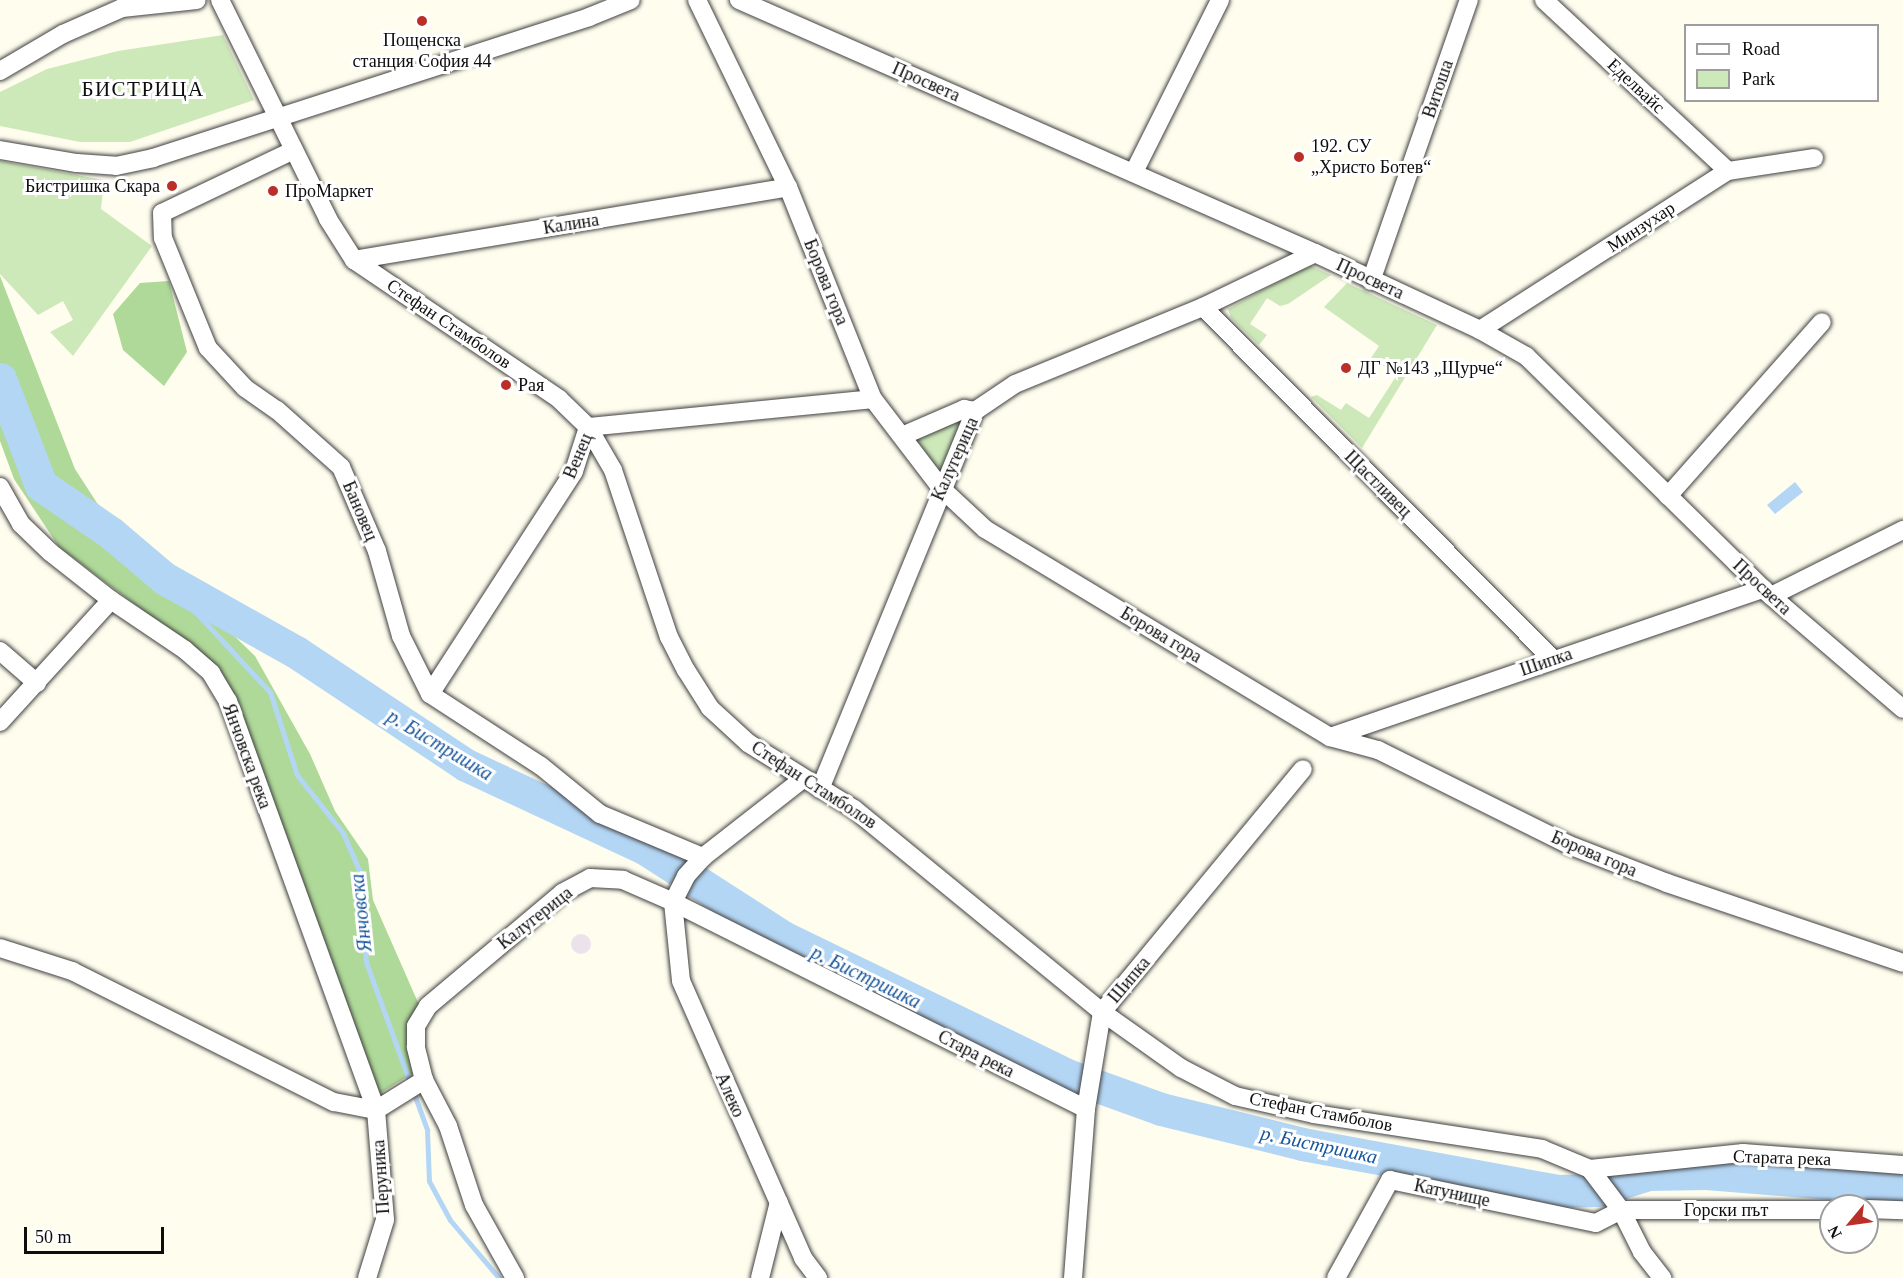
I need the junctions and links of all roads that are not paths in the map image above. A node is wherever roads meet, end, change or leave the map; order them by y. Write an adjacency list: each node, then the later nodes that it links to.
1 (196, 0): 9 (street)
2 (220, 0): 11 (street, Стефан Стамболов)
3 (631, 0): 11 (street)
4 (697, 0): 17 (street, Борова гора)
5 (739, 0): 16 (street, Просвета)
6 (1220, 0): 16 (street)
7 (1469, 0): 20 (street, Витоша)
8 (1544, 0): 15 (street, Еделвайс)
9 (119, 4): 10 (street)
10 (0, 70)
11 (279, 120): 12 (street); 13 (street, Стефан Стамболов)
12 (0, 150)
13 (294, 150): 19 (street, Стефан Стамболов); 37 (street, Бановец)
14 (1814, 158): 15 (street, Минзухар)
15 (1728, 171): 23 (street, Минзухар)
16 (1134, 172): 18 (street, Просвета)
17 (788, 188): 19 (street, Калина); 24 (street, Борова гора)
18 (1315, 253): 20 (street, Просвета); 21 (street, Калугерица)
19 (354, 260): 26 (street, Стефан Стамболов)
20 (1371, 281): 23 (street, Просвета)
21 (1203, 307): 25 (street, Калугерица); 35 (street, Щастливец)
22 (1822, 322): 30 (street)
23 (1480, 330): 30 (street, Просвета)
24 (873, 399): 26 (street, Венец); 27 (street, Борова гора)
25 (975, 411): 27 (street); 29 (street, Калугерица)
26 (588, 427): 37 (street, Венец); 42 (street, Стефан Стамболов)
27 (902, 436): 29 (street, Борова гора)
28 (0, 487): 33 (street, Янчовска река)
29 (941, 488): 40 (street, Борова гора); 43 (street, Калугерица)
30 (1668, 496): 32 (street, Просвета)
31 (1903, 530): 32 (street, Шипка)
32 (1767, 593): 35 (street, Шипка); 38 (street, Просвета)
33 (111, 600): 36 (street); 51 (street, Янчовска река)
34 (0, 651): 36 (street)
35 (1553, 660): 40 (street, Шипка)
36 (37, 683): 39 (street)
37 (430, 694): 44 (street, Бановец)
38 (1903, 709)
39 (0, 722)
40 (1330, 737): 47 (street, Борова гора)
41 (1303, 769): 48 (street, Шипка)
42 (803, 780): 43 (street, Стефан Стамболов); 44 (street)
43 (820, 789): 48 (street, Стефан Стамболов)
44 (703, 857): 45 (street)
45 (673, 902): 49 (street, Калугерица); 50 (street, Стара река); 54 (street, Алеко)
46 (0, 948): 51 (street)
47 (1903, 963)
48 (1102, 1012): 50 (street, Шипка); 53 (street, Стефан Стамболов)
49 (420, 1084): 51 (street); 60 (street)
50 (1087, 1104): 63 (street, Шипка)
51 (380, 1106): 59 (street, Перуника)
52 (1903, 1165): 53 (street, Старата река)
53 (1590, 1169): 57 (street, Стефан Стамболов)
54 (778, 1202): 61 (street); 62 (street, Алеко)
55 (1819, 1209): 57 (street, Горски път)
56 (1879, 1209): 58 (street)
57 (1621, 1210): 64 (street, Катунище); 65 (street, Стефан Стамболов)
58 (1903, 1210)
59 (367, 1278)
60 (515, 1278)
61 (760, 1278)
62 (818, 1278)
63 (1073, 1278)
64 (1336, 1278)
65 (1662, 1278)

